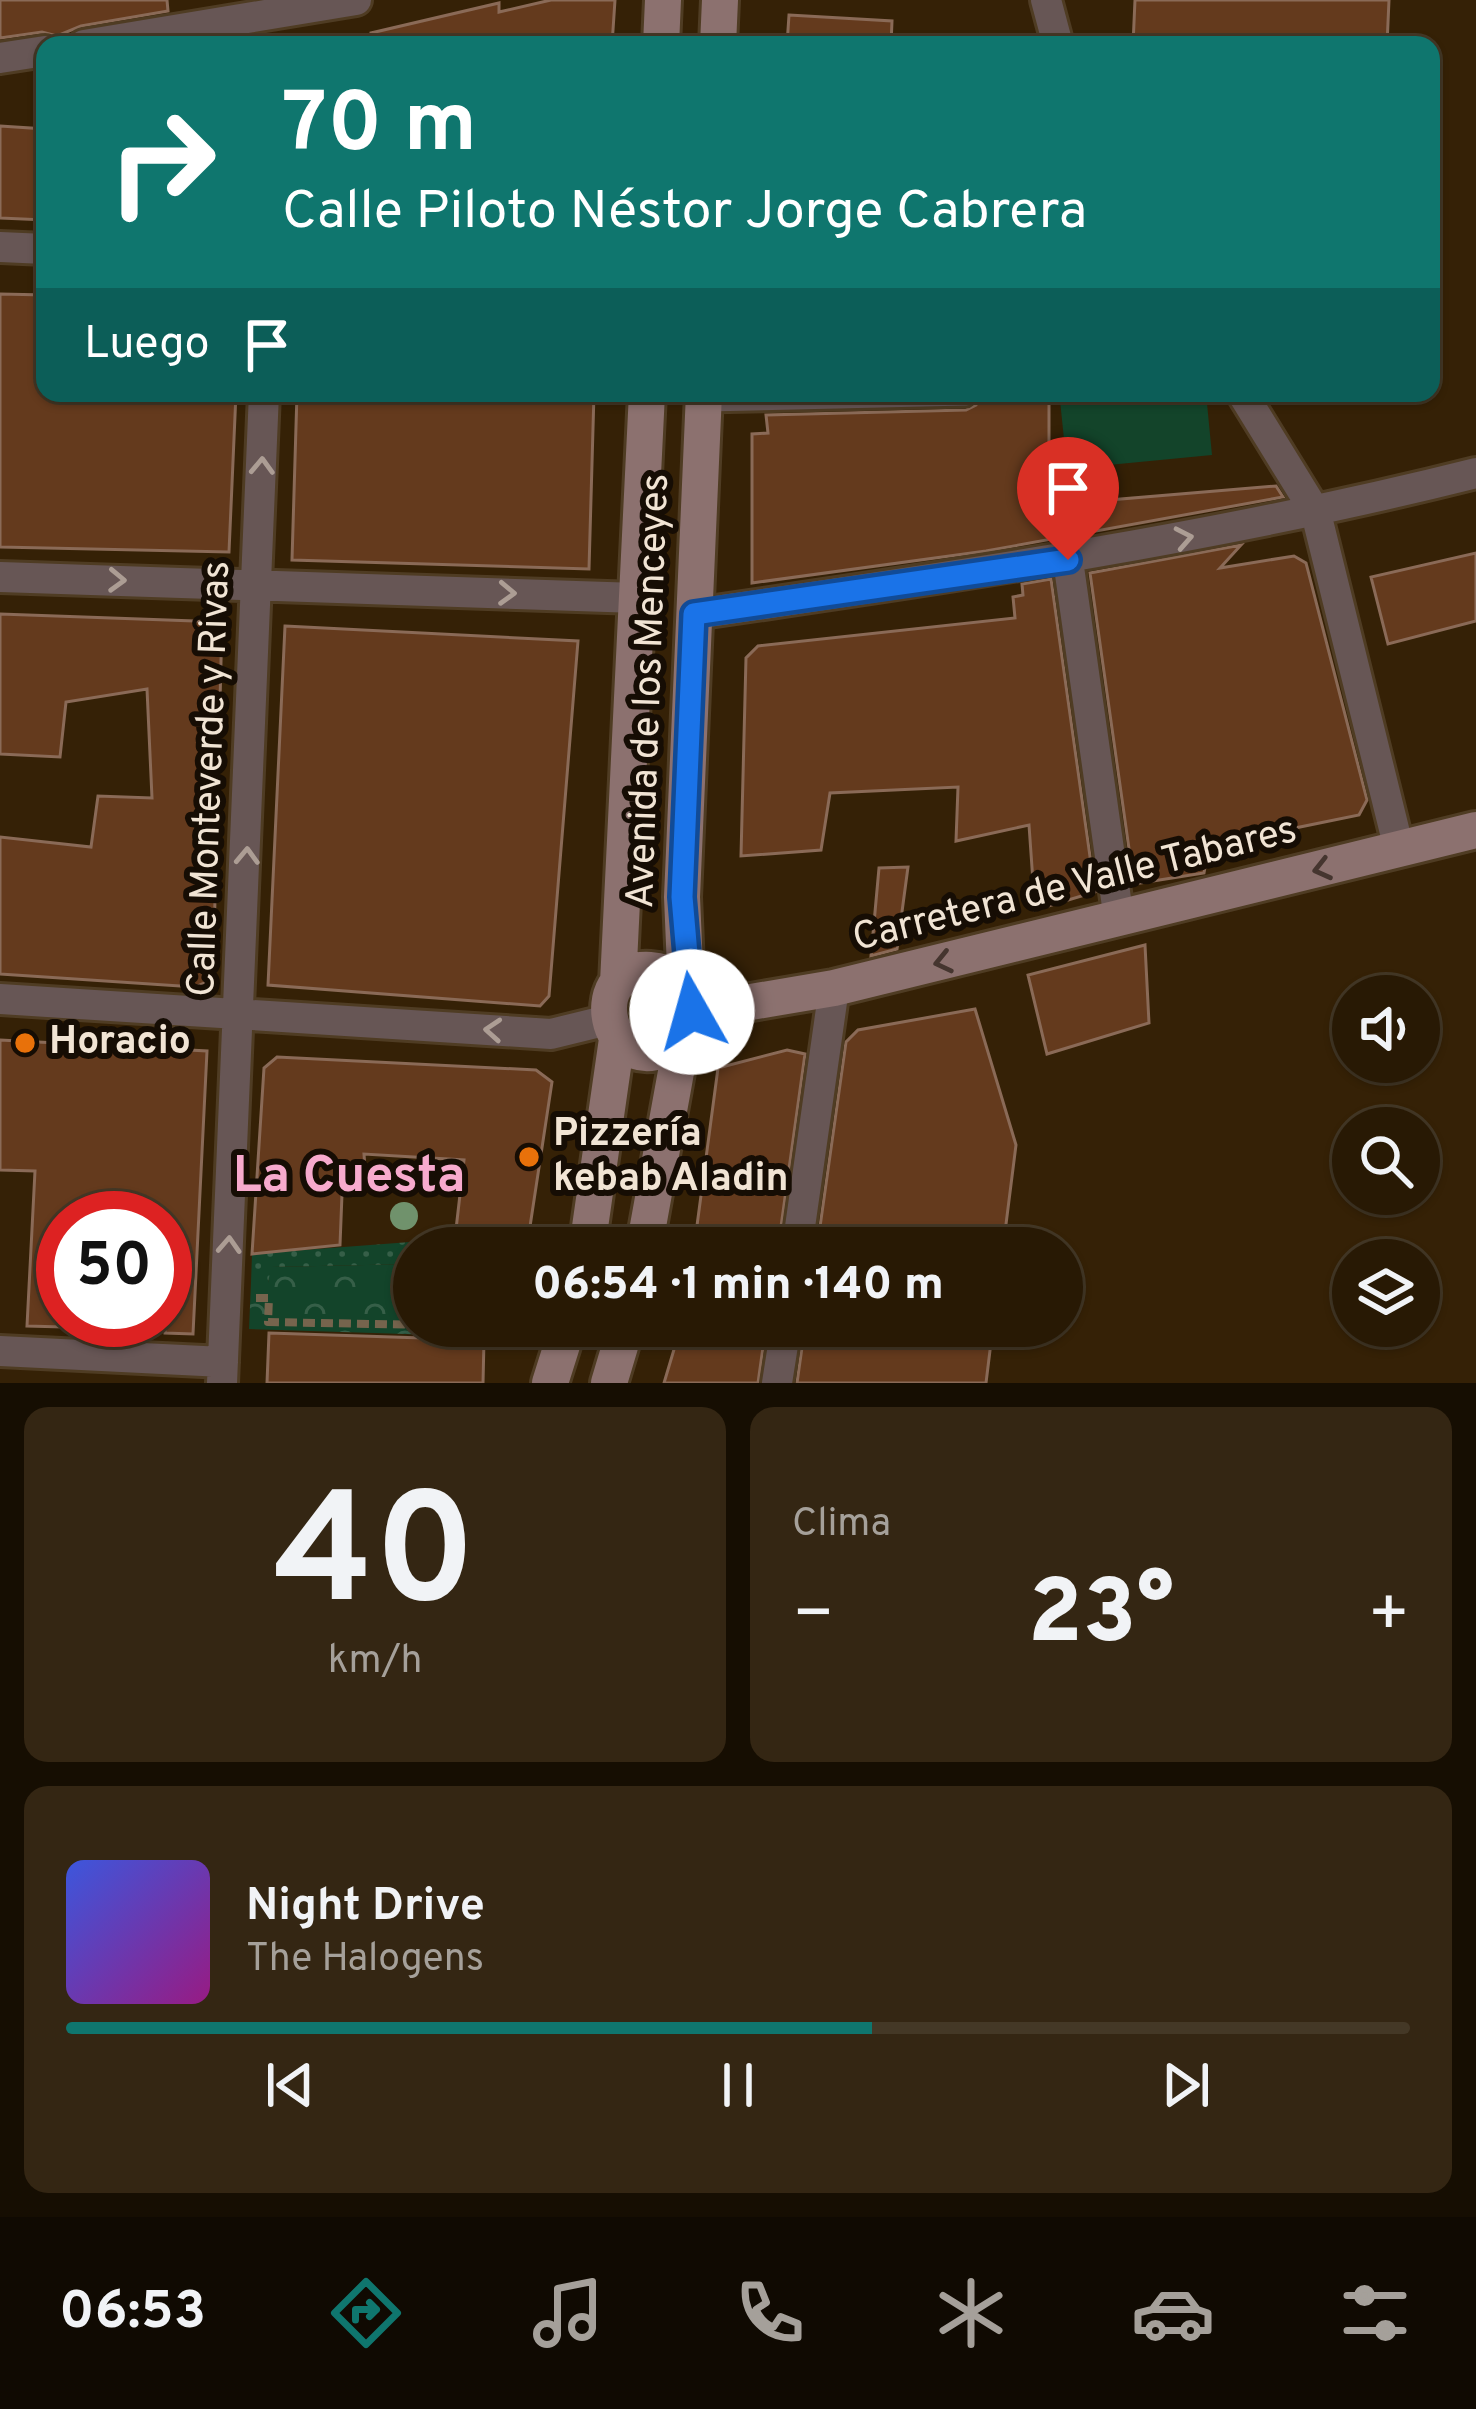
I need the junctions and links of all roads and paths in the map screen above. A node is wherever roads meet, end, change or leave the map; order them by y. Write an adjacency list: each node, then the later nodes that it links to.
1 (356, 0): 5 (street)
2 (663, 0): 7 (main road)
3 (720, 0): 8 (main road)
4 (1046, 0): 9 (street)
5 (266, 20): 6 (street)
6 (150, 36)
7 (661, 36)
8 (718, 36)
9 (1056, 36)
10 (36, 52): 11 (street)
11 (0, 58)
12 (0, 247): 13 (street)
13 (36, 249)
14 (264, 402): 22 (street, Calle Monteverde y Rivas, one-way to 14)
15 (647, 402): 23 (main road, Avenida de los Menceyes)
16 (704, 402): 24 (main road, Avenida de los Menceyes)
17 (1247, 402): 19 (street)
18 (1476, 473): 19 (street)
19 (1316, 513): 20 (street, one-way to 19); 26 (street)
20 (1068, 560): 24 (street); 27 (street)
21 (0, 577): 22 (street, one-way to 22)
22 (257, 584): 23 (street, one-way to 23); 31 (street, Calle Monteverde y Rivas, one-way to 22)
23 (638, 598): 28 (main road, Avenida de los Menceyes)
24 (694, 614): 32 (main road, Avenida de los Menceyes)
25 (1476, 830): 26 (main road, Carretera de Valle Tabares)
26 (1399, 849): 27 (main road, Carretera de Valle Tabares, one-way to 27)
27 (1119, 920): 29 (main road, Carretera de Valle Tabares, one-way to 29)
28 (618, 982): 32 (main road); 33 (main road)
29 (834, 988): 32 (main road, Carretera de Valle Tabares); 36 (street)
30 (0, 1000): 31 (street)
31 (241, 1010): 33 (street, one-way to 31); 37 (street, Calle Monteverde y Rivas, one-way to 31)
32 (687, 1014): 33 (main road); 35 (main road, Avenida de los Menceyes)
33 (612, 1029): 34 (main road)
34 (588, 1227)
35 (648, 1227)
36 (800, 1227)
37 (225, 1319): 38 (path); 43 (street, Calle Monteverde y Rivas)
38 (393, 1324)
39 (561, 1347): 44 (main road)
40 (620, 1347): 45 (main road)
41 (783, 1347): 46 (street)
42 (0, 1352): 43 (street)
43 (223, 1372)
44 (550, 1383)
45 (609, 1383)
46 (778, 1383)

